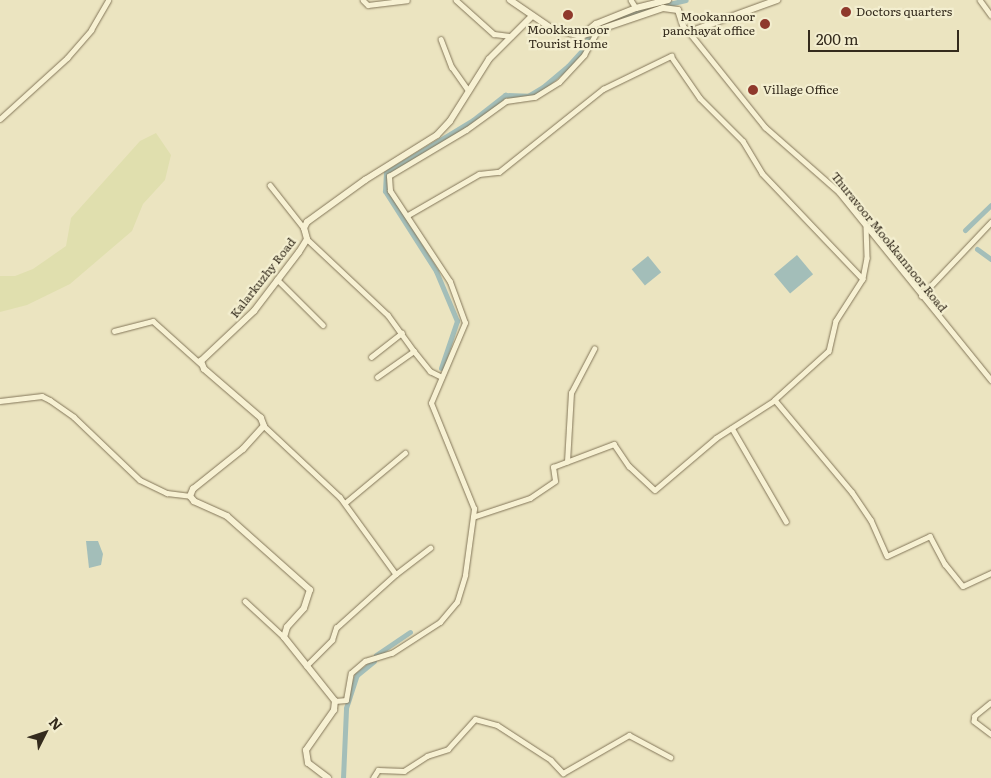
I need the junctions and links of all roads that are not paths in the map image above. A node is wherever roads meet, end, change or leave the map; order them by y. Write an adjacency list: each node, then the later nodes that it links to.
1 (108, 0): 18 (street)
2 (363, 0): 3 (street)
3 (407, 0)
4 (456, 0): 15 (street)
5 (510, 0): 12 (main road)
6 (631, 0): 10 (street)
7 (668, 0): 10 (main road)
8 (777, 0): 13 (main road)
9 (980, 0): 11 (street)
10 (636, 8): 14 (main road)
11 (991, 15)
12 (532, 16): 14 (main road); 15 (main road, Kalarkuzhy Road)
13 (689, 32): 14 (main road); 23 (street, Thuravoor Mookkannoor Road)
14 (589, 35): 20 (street)
15 (511, 36): 17 (main road, Kalarkuzhy Road)
16 (441, 39): 17 (street)
17 (469, 91): 22 (main road, Kalarkuzhy Road)
18 (0, 120)
19 (270, 185): 22 (street)
20 (408, 215): 26 (street); 36 (street)
21 (990, 224): 27 (street)
22 (304, 228): 24 (main road, Kalarkuzhy Road)
23 (866, 228): 26 (street); 27 (street, Thuravoor Mookkannoor Road)
24 (307, 239): 25 (main road, Kalarkuzhy Road); 30 (street)
25 (277, 279): 28 (street); 34 (main road, Kalarkuzhy Road)
26 (863, 279): 38 (street)
27 (921, 296): 37 (street, Thuravoor Mookkannoor Road)
28 (323, 325)
29 (114, 331): 34 (street)
30 (402, 333): 32 (street); 33 (street)
31 (594, 349): 43 (street)
32 (414, 351): 35 (street); 36 (street)
33 (371, 357)
34 (201, 364): 40 (main road)
35 (377, 377)
36 (442, 377): 46 (street)
37 (991, 380)
38 (775, 400): 41 (street); 50 (street)
39 (0, 401): 44 (street)
40 (264, 426): 44 (main road); 45 (street)
41 (732, 428): 43 (street); 47 (street)
42 (405, 453): 45 (street)
43 (567, 462): 46 (street)
44 (190, 496): 52 (main road)
45 (345, 503): 49 (street)
46 (473, 518): 54 (street)
47 (786, 521)
48 (430, 548): 49 (street)
49 (396, 574): 53 (street)
50 (991, 574)
51 (246, 600): 52 (street)
52 (284, 637): 53 (main road)
53 (306, 666): 54 (main road)
54 (335, 701): 58 (main road)
55 (991, 703): 56 (street)
56 (991, 734)
57 (670, 757): 59 (street)
58 (328, 778)
59 (373, 778)

